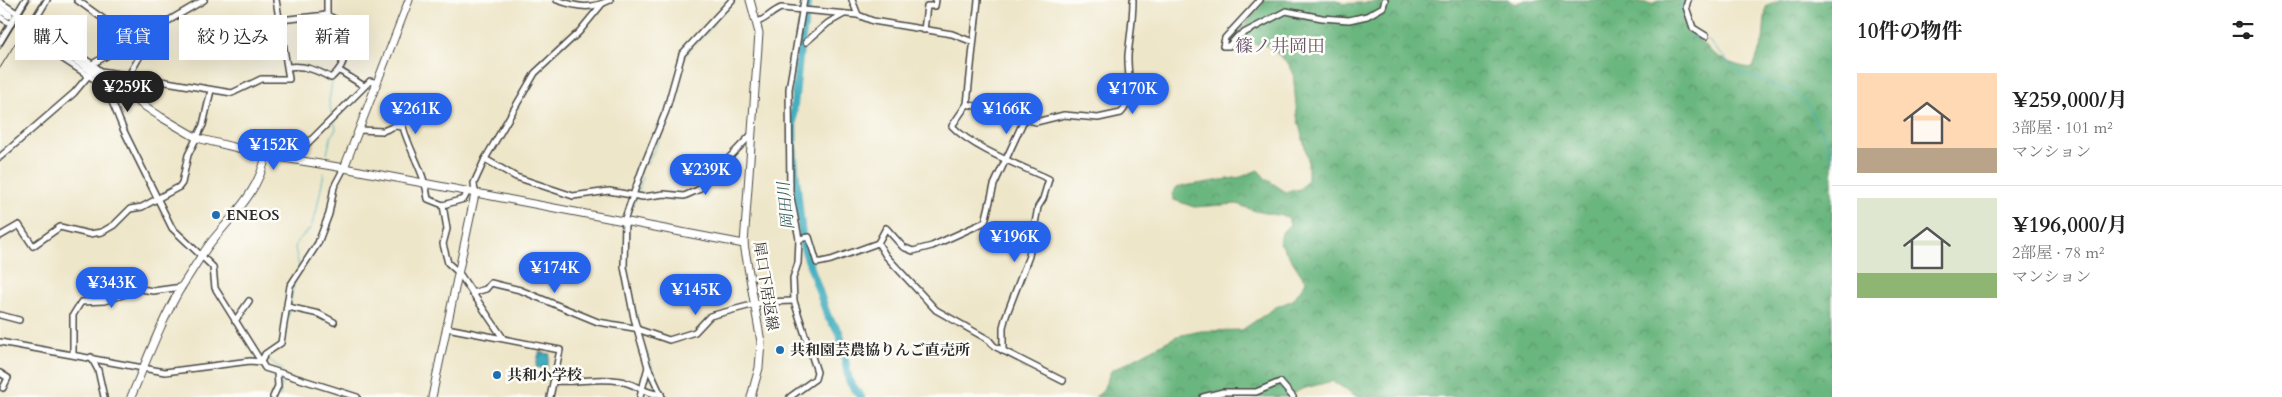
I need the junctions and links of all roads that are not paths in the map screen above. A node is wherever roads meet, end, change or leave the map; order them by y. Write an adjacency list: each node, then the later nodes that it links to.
1 (25, 0): 24 (street)
2 (47, 0): 27 (street)
3 (77, 0): 28 (street)
4 (204, 0): 33 (street)
5 (276, 0): 29 (street)
6 (327, 0): 30 (street)
7 (409, 0): 53 (street)
8 (557, 0): 21 (street)
9 (610, 0): 21 (street)
10 (732, 0): 71 (street)
11 (750, 0): 34 (street, 犀口下居返線)
12 (804, 0): 23 (street)
13 (852, 0): 31 (street)
14 (936, 0): 36 (street)
15 (978, 0): 40 (street)
16 (1133, 0): 59 (street)
17 (1260, 0): 18 (street)
18 (1385, 0)
19 (1688, 0): 37 (street)
20 (0, 1): 24 (street)
21 (602, 4): 66 (street)
22 (0, 9): 26 (street)
23 (803, 10): 25 (street); 34 (street); 76 (street)
24 (17, 13): 35 (street)
25 (845, 14): 31 (street); 39 (street)
26 (9, 15)
27 (37, 15)
28 (98, 15)
29 (279, 15)
30 (327, 15)
31 (858, 15): 36 (street)
32 (0, 17): 35 (street)
33 (169, 20)
34 (757, 22): 61 (street, 犀口下居返線)
35 (11, 24): 38 (street)
36 (924, 30): 40 (street)
37 (1706, 36)
38 (0, 42)
39 (806, 42)
40 (972, 42): 58 (street)
41 (65, 60): 52 (street)
42 (76, 60): 55 (street)
43 (86, 60): 48 (street)
44 (99, 60): 48 (street)
45 (136, 60): 51 (street)
46 (287, 60): 49 (street)
47 (344, 60): 50 (street)
48 (92, 64): 51 (street)
49 (288, 67): 50 (street); 56 (street)
50 (340, 71): 54 (street)
51 (129, 74): 55 (street); 56 (street)
52 (89, 75): 57 (street); 64 (street)
53 (377, 83): 54 (street); 60 (street)
54 (364, 86): 65 (street)
55 (120, 90): 57 (street); 62 (street)
56 (211, 90): 62 (street)
57 (113, 103): 72 (street)
58 (966, 104): 59 (street); 67 (street)
59 (1025, 118): 67 (street)
60 (359, 130): 68 (street); 69 (street)
61 (750, 136): 71 (street); 78 (street, 犀口下居返線)
62 (196, 138): 63 (street); 72 (street)
63 (266, 155): 65 (street); 79 (street)
64 (0, 157)
65 (292, 159): 68 (street)
66 (485, 159): 70 (street); 71 (street)
67 (1007, 160): 77 (street); 95 (street)
68 (344, 168): 69 (street); 86 (street)
69 (426, 185): 70 (street); 73 (street)
70 (471, 194): 73 (street); 74 (street); 80 (street)
71 (637, 195): 74 (street)
72 (157, 199): 75 (street); 79 (street)
73 (443, 205): 80 (street)
74 (624, 222): 78 (street); 92 (street)
75 (0, 236)
76 (799, 239): 77 (street); 84 (street)
77 (878, 243): 95 (street)
78 (744, 244): 85 (street, 犀口下居返線)
79 (202, 256): 81 (street); 89 (street)
80 (459, 273): 82 (street); 91 (street)
81 (182, 287): 96 (street); 100 (street)
82 (472, 293): 92 (street); 93 (street)
83 (249, 301): 89 (street)
84 (794, 301): 85 (street); 116 (street)
85 (754, 303): 92 (street); 115 (street, 犀口下居返線)
86 (288, 307): 90 (street); 98 (street)
87 (0, 315): 88 (street)
88 (19, 320)
89 (235, 321): 98 (street)
90 (334, 322)
91 (447, 328): 93 (street); 112 (street)
92 (638, 330): 99 (street)
93 (503, 338): 103 (street)
94 (0, 342): 96 (street)
95 (1003, 351): 104 (street)
96 (74, 354): 97 (street)
97 (91, 357): 100 (street); 108 (street)
98 (260, 362): 100 (street); 102 (street)
99 (648, 367): 106 (street); 107 (street)
100 (142, 369): 109 (street)
101 (0, 373): 105 (street)
102 (277, 373): 110 (street); 111 (street)
103 (554, 380): 106 (street); 113 (street)
104 (1063, 381)
105 (3, 388)
106 (642, 388): 107 (street); 114 (street)
107 (661, 395)
108 (104, 397)
109 (131, 397)
110 (273, 397)
111 (357, 397)
112 (432, 397)
113 (550, 397)
114 (640, 397)
115 (751, 397)
116 (790, 397)
117 (1203, 397): 118 (street)
118 (1293, 397)

